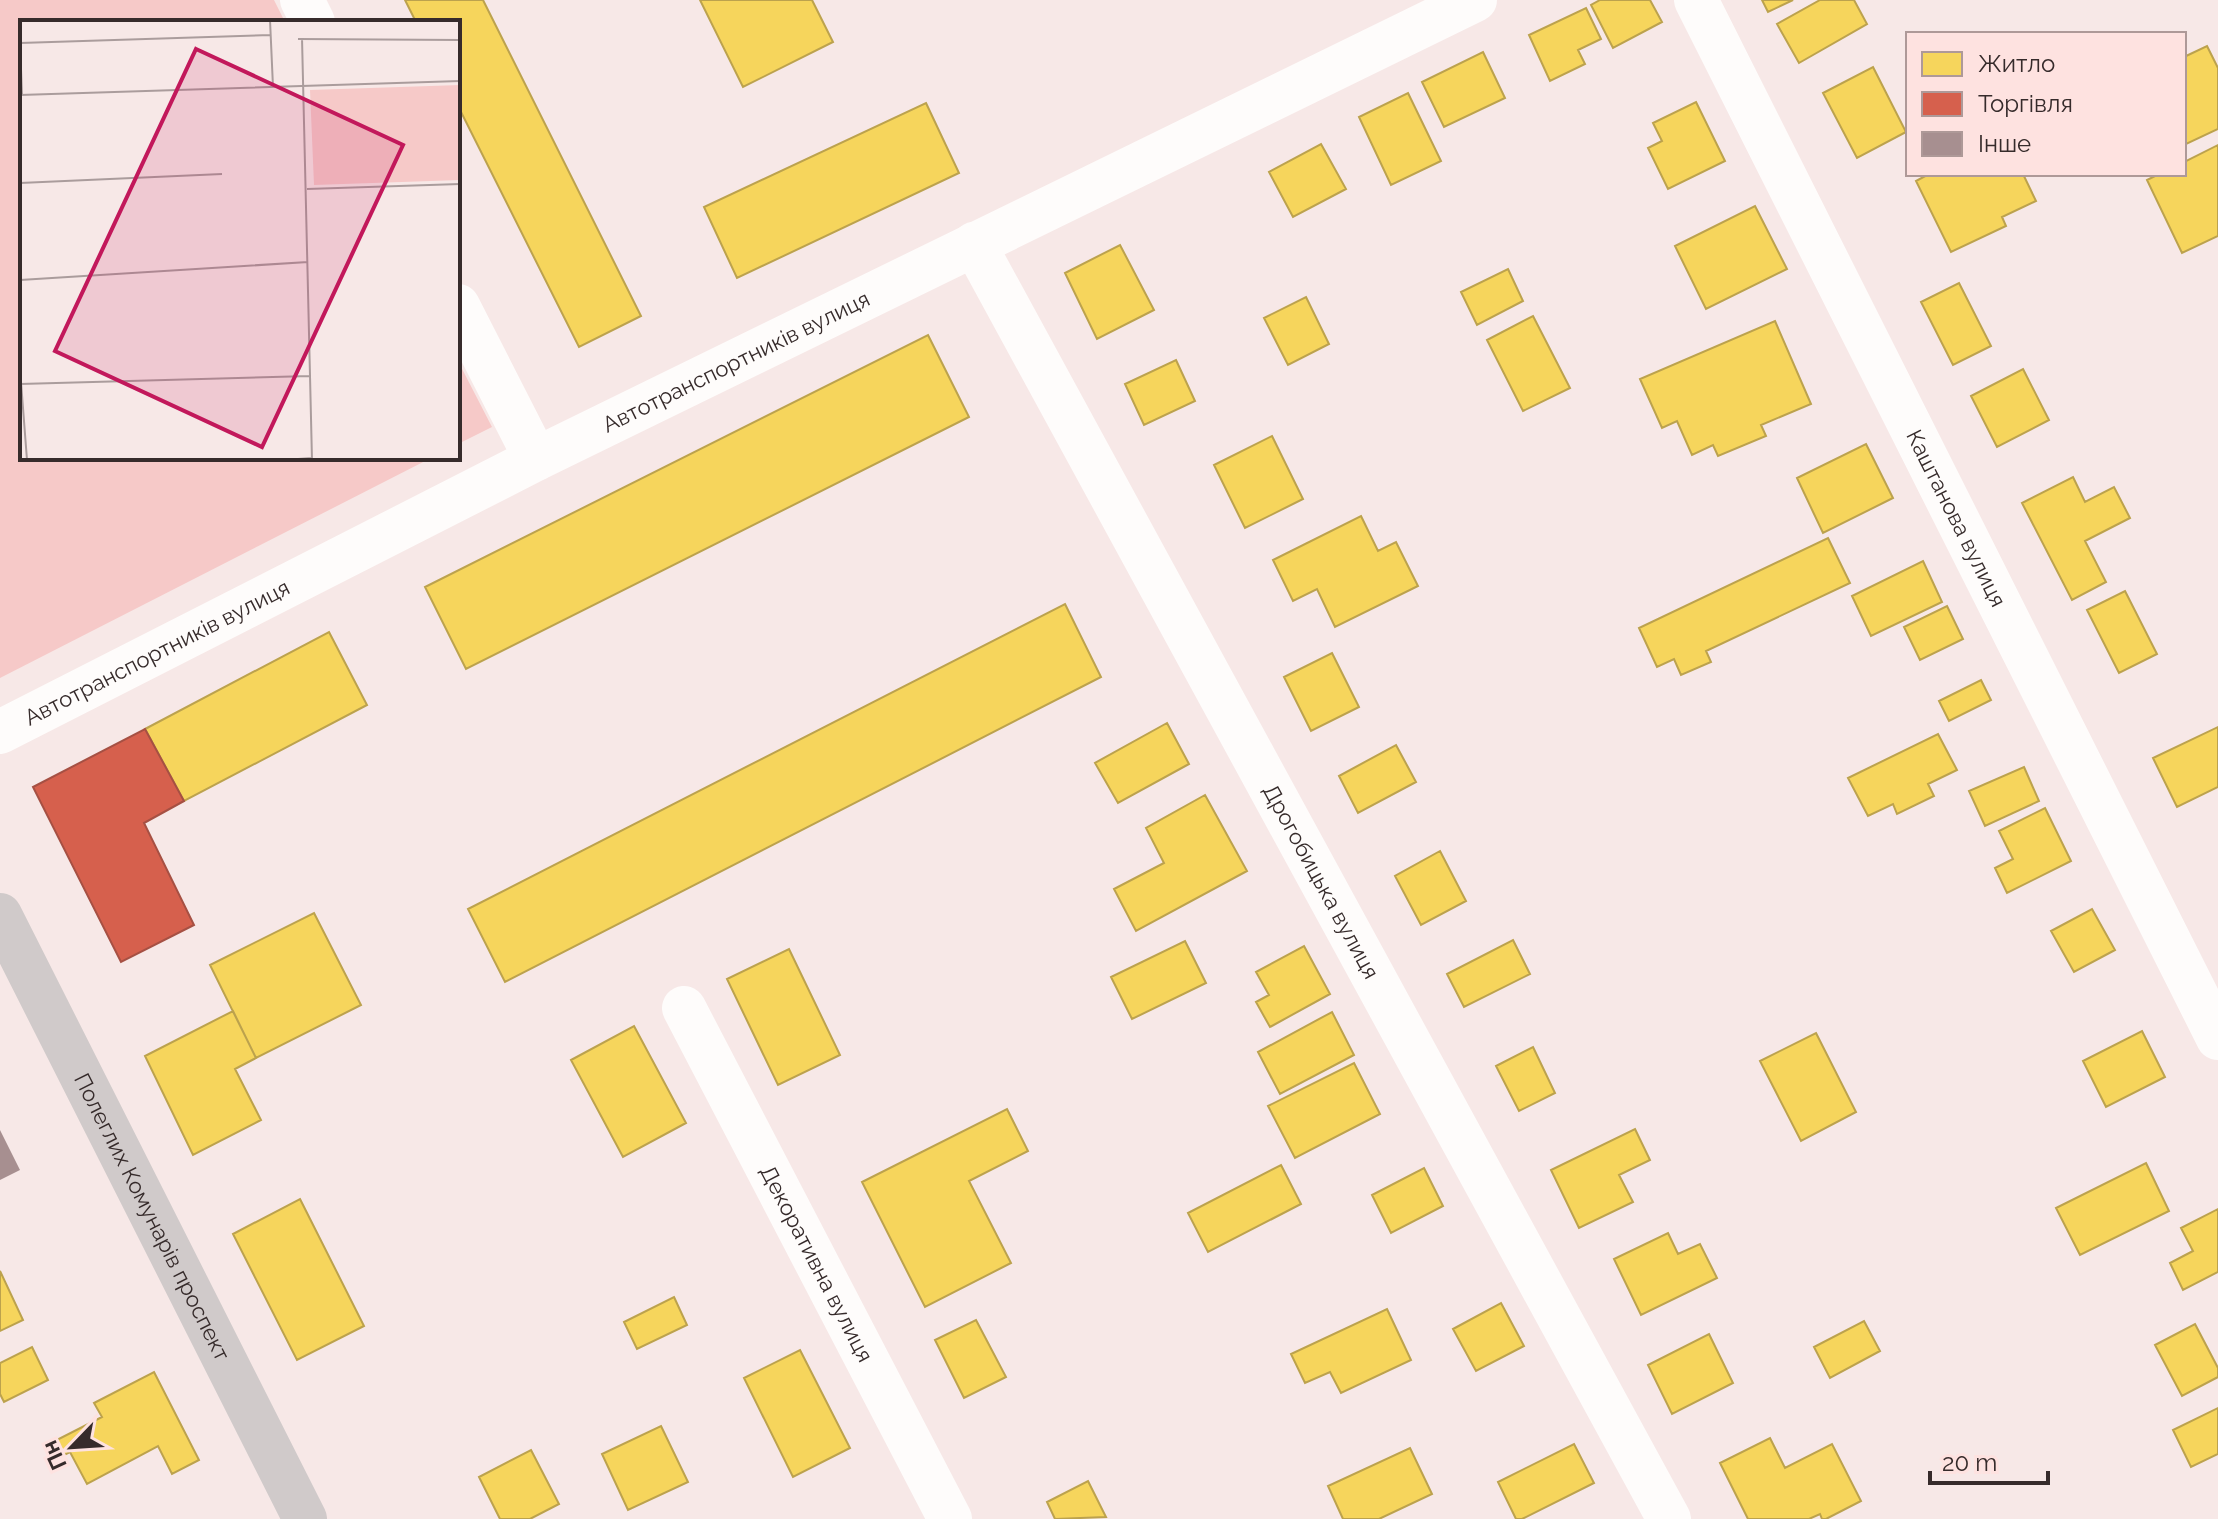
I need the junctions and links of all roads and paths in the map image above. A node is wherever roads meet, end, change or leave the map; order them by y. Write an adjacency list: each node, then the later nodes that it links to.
1 (302, 0): 4 (street)
2 (1475, 0): 5 (street, Автотранспортників вулиця)
3 (1696, 0): 11 (street, Каштанова вулиця)
4 (312, 20)
5 (974, 244): 7 (street, Автотранспортників вулиця); 14 (street, Дрогобицька вулиця)
6 (460, 310): 7 (street)
7 (536, 459): 8 (street, Автотранспортників вулиця)
8 (0, 732)
9 (5, 938): 12 (main road, Полеглих Комунарів проспект)
10 (684, 1008): 13 (street, Декоративна вулиця)
11 (2218, 1038)
12 (305, 1519)
13 (950, 1519)
14 (1669, 1519)

